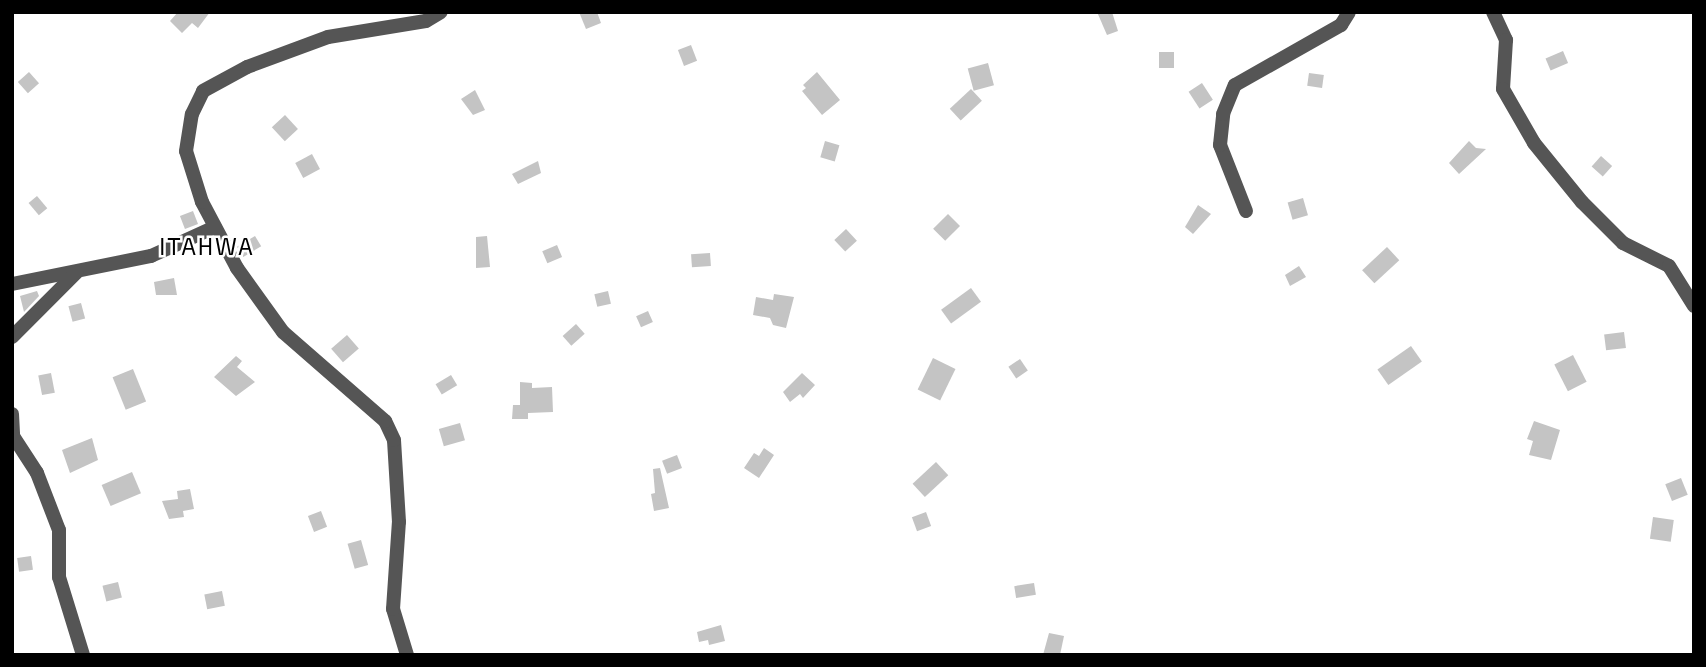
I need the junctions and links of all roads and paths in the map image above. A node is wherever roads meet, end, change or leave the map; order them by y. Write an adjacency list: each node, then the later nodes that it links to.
1 (441, 12): 5 (street)
2 (1349, 12): 4 (street)
3 (1493, 12): 8 (street)
4 (1246, 211)
5 (215, 227): 6 (street); 12 (street)
6 (77, 272): 7 (street); 9 (street)
7 (12, 284)
8 (1694, 306)
9 (12, 337)
10 (12, 414): 11 (street)
11 (83, 655)
12 (407, 655)

